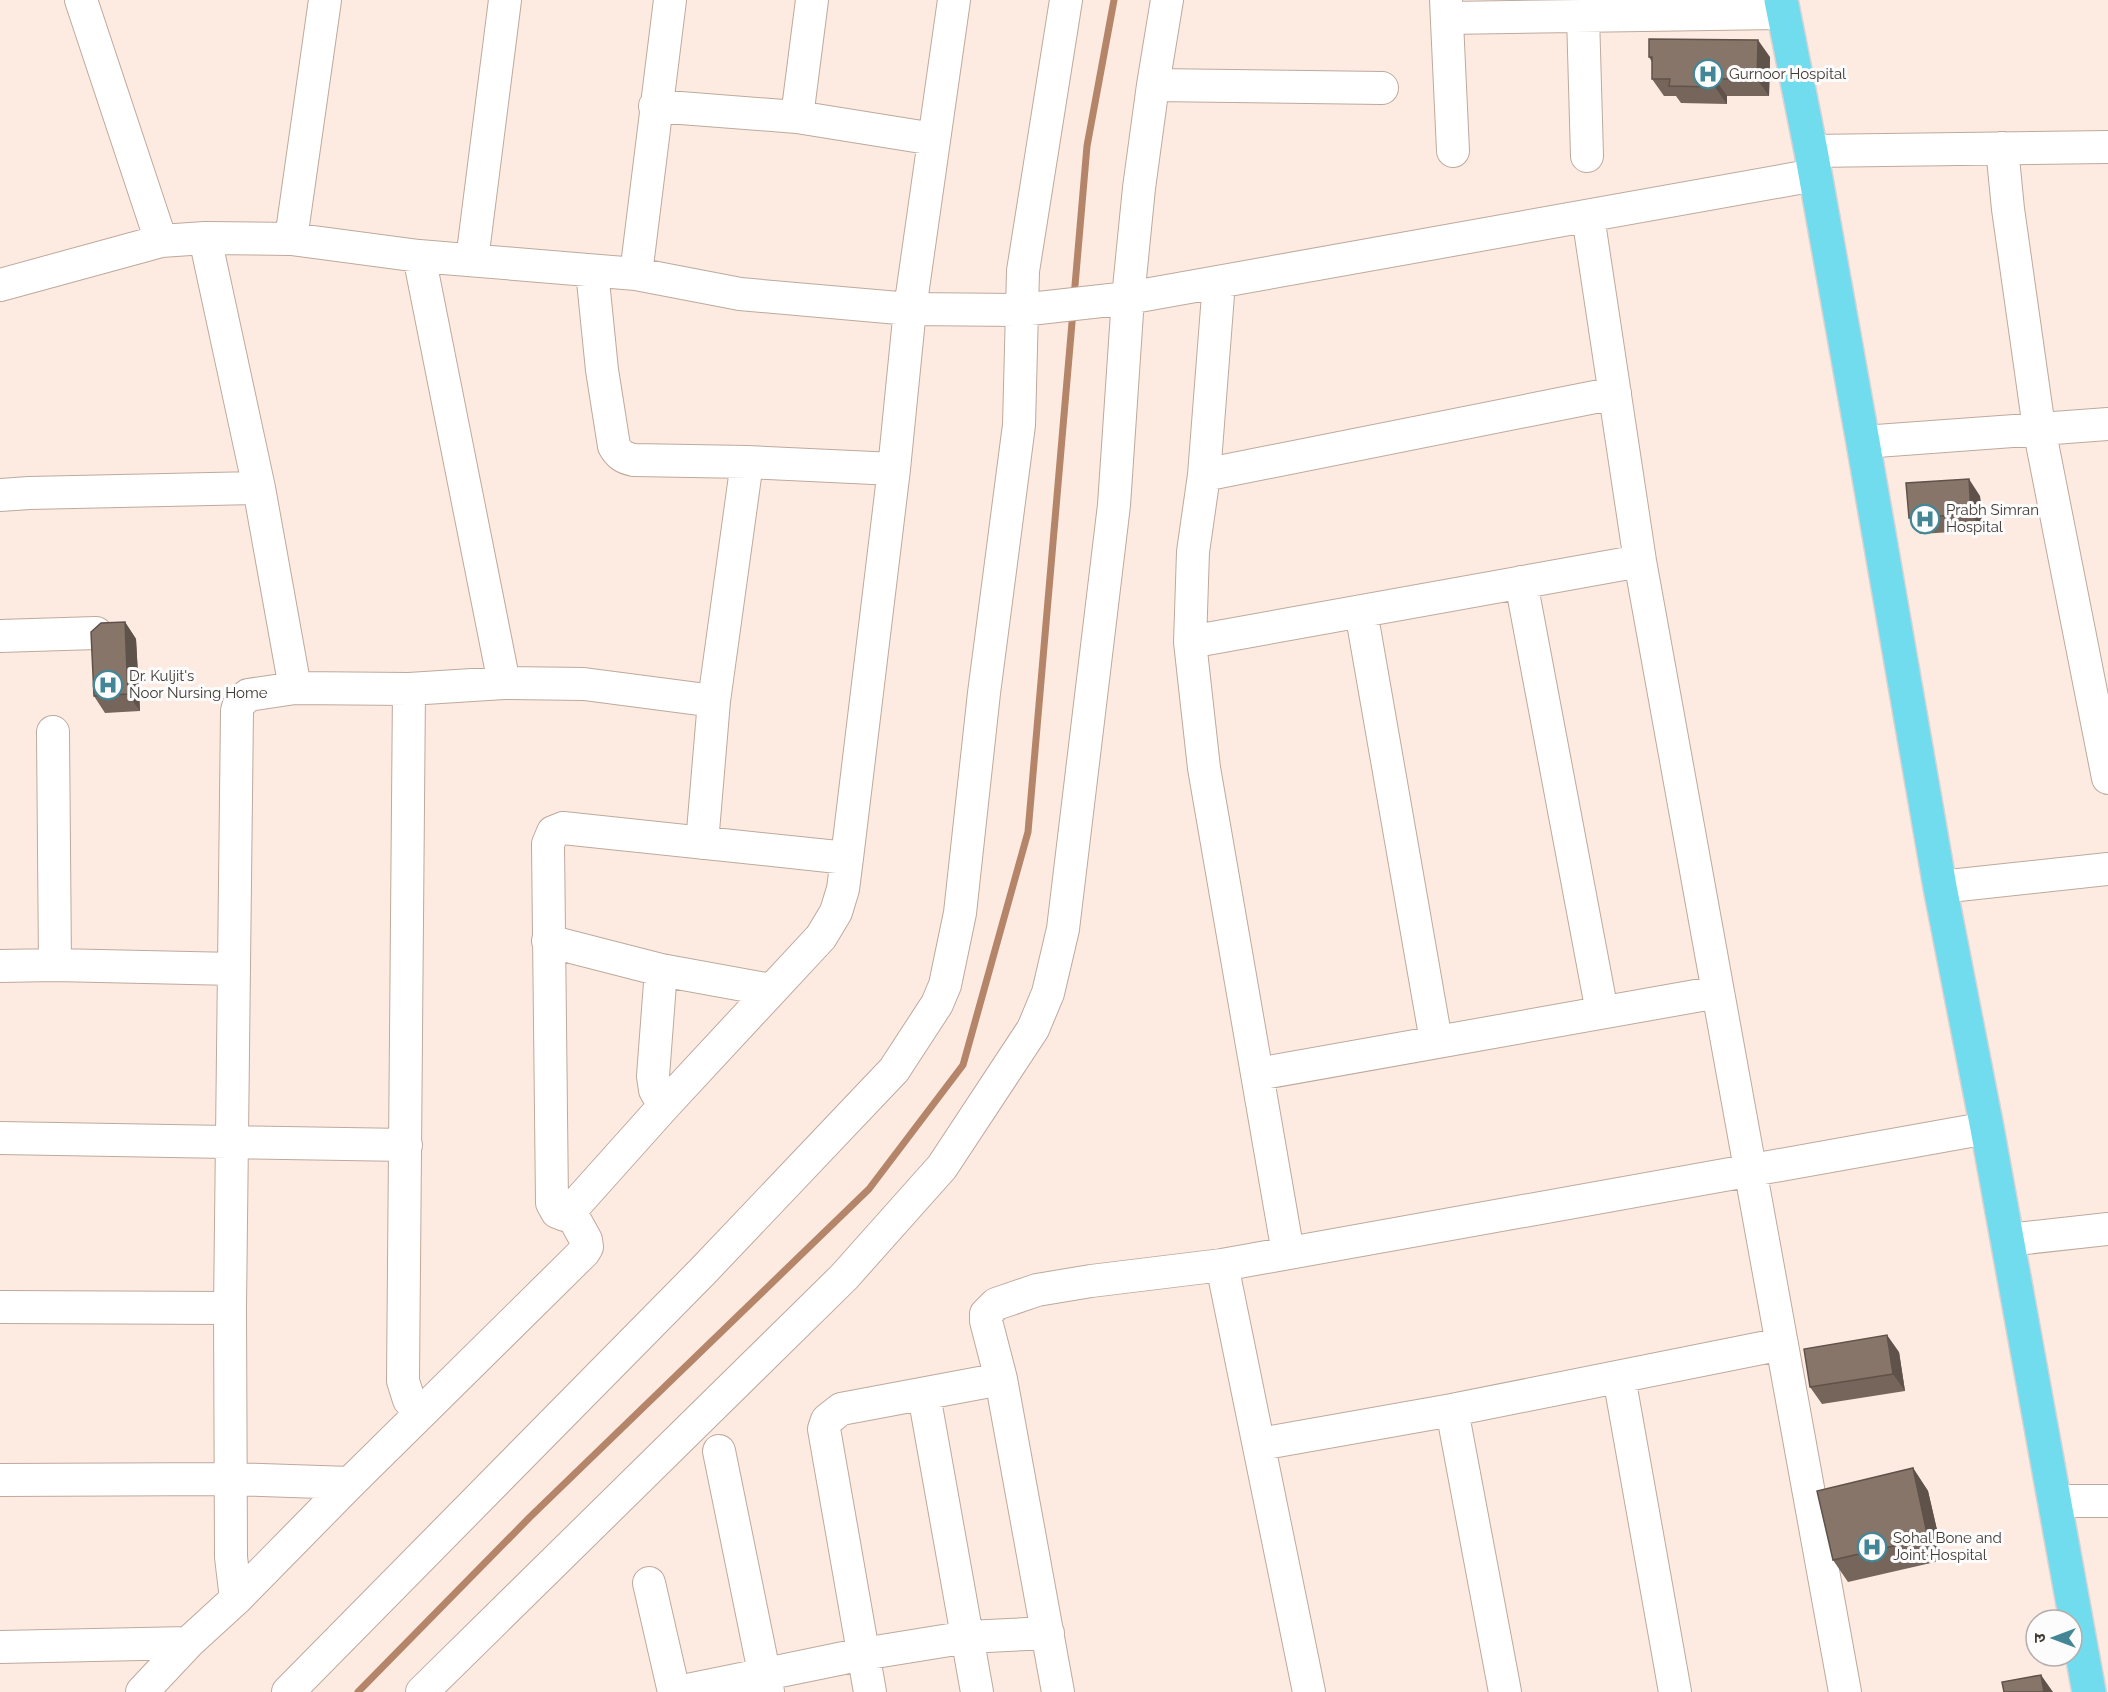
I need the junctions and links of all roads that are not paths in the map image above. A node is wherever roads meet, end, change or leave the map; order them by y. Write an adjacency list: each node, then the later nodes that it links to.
1 (81, 0): 25 (street)
2 (325, 0): 24 (street)
3 (505, 0): 27 (street)
4 (670, 0): 14 (street)
5 (812, 0): 15 (street)
6 (954, 0): 16 (street)
7 (1066, 0): 34 (street)
8 (1167, 0): 12 (street)
9 (1782, 7): 11 (street); 21 (main road)
10 (1447, 9): 11 (street); 19 (street)
11 (1583, 16): 20 (street)
12 (1152, 85): 13 (street); 32 (street)
13 (1382, 88)
14 (655, 106): 15 (street); 29 (street)
15 (797, 117): 16 (street)
16 (934, 139): 33 (street)
17 (2108, 147): 18 (street)
18 (2002, 148): 21 (street); 37 (street)
19 (1453, 152)
20 (1587, 156)
21 (1813, 163): 22 (street); 38 (main road)
22 (1588, 216): 30 (street); 35 (street)
23 (206, 238): 24 (street); 25 (street); 42 (street)
24 (291, 239): 26 (street)
25 (161, 241): 31 (street)
26 (419, 256): 27 (street); 50 (street)
27 (472, 260): 28 (street)
28 (592, 271): 29 (street); 39 (street)
29 (636, 274): 33 (street)
30 (1219, 282): 32 (street); 41 (street)
31 (0, 285)
32 (1122, 299): 34 (street); 106 (street)
33 (910, 309): 34 (street); 40 (street)
34 (1027, 309): 105 (street)
35 (1615, 393): 41 (street); 44 (street)
36 (2108, 424): 37 (street)
37 (2039, 428): 38 (street); 55 (street)
38 (1863, 442): 59 (main road)
39 (747, 462): 40 (street); 53 (street)
40 (894, 469): 57 (street)
41 (1204, 475): 49 (street)
42 (259, 488): 43 (street); 51 (street)
43 (0, 495)
44 (1640, 561): 45 (street); 66 (street)
45 (1521, 582): 46 (street); 67 (street)
46 (1361, 611): 49 (street); 68 (street)
47 (96, 633): 48 (street)
48 (0, 636)
49 (1190, 642): 69 (street)
50 (504, 682): 52 (street); 53 (street)
51 (295, 688): 52 (street); 63 (street)
52 (409, 689): 74 (street)
53 (714, 700): 56 (street)
54 (53, 732): 61 (street)
55 (2108, 778)
56 (702, 843): 57 (street); 60 (street)
57 (847, 858): 65 (street)
58 (2108, 868): 59 (street)
59 (1940, 887): 71 (main road)
60 (548, 941): 64 (street); 76 (street)
61 (55, 965): 62 (street); 63 (street)
62 (0, 966)
63 (234, 969): 73 (street)
64 (662, 970): 65 (street); 70 (street)
65 (771, 990): 70 (street)
66 (1718, 992): 67 (street); 75 (street)
67 (1602, 1012): 68 (street)
68 (1436, 1041): 69 (street)
69 (1258, 1074): 79 (street)
70 (664, 1106): 76 (street)
71 (1987, 1128): 75 (street); 78 (main road)
72 (0, 1138): 73 (street)
73 (233, 1143): 74 (street); 82 (street)
74 (406, 1145): 88 (street)
75 (1750, 1170): 79 (street); 83 (street)
76 (570, 1211): 88 (street)
77 (2108, 1229): 78 (street)
78 (2007, 1240): 94 (main road)
79 (1288, 1253): 80 (street)
80 (1222, 1265): 85 (street); 89 (street)
81 (0, 1307): 82 (street)
82 (230, 1308): 92 (street)
83 (1782, 1344): 84 (street); 114 (street)
84 (1618, 1377): 87 (street); 113 (street)
85 (1000, 1379): 86 (street); 98 (street)
86 (924, 1395): 99 (street); 102 (street)
87 (1452, 1410): 89 (street); 112 (street)
88 (422, 1412): 93 (street)
89 (1260, 1444): 111 (street)
90 (719, 1451): 103 (street)
91 (0, 1479): 92 (street)
92 (231, 1479): 93 (street); 97 (street)
93 (350, 1483): 97 (street)
94 (2054, 1501): 95 (street); 115 (main road)
95 (2108, 1501)
96 (649, 1583): 107 (street)
97 (236, 1599): 100 (street)
98 (1048, 1633): 99 (street); 110 (street)
99 (968, 1637): 102 (street); 109 (street)
100 (188, 1643): 101 (street); 104 (street)
101 (0, 1647)
102 (863, 1654): 103 (street); 108 (street)
103 (766, 1683): 107 (street)
104 (142, 1692)
105 (288, 1692)
106 (422, 1692)
107 (676, 1692)
108 (870, 1692)
109 (977, 1692)
110 (1058, 1692)
111 (1309, 1692)
112 (1505, 1692)
113 (1675, 1692)
114 (1845, 1692)
115 (2089, 1692)

